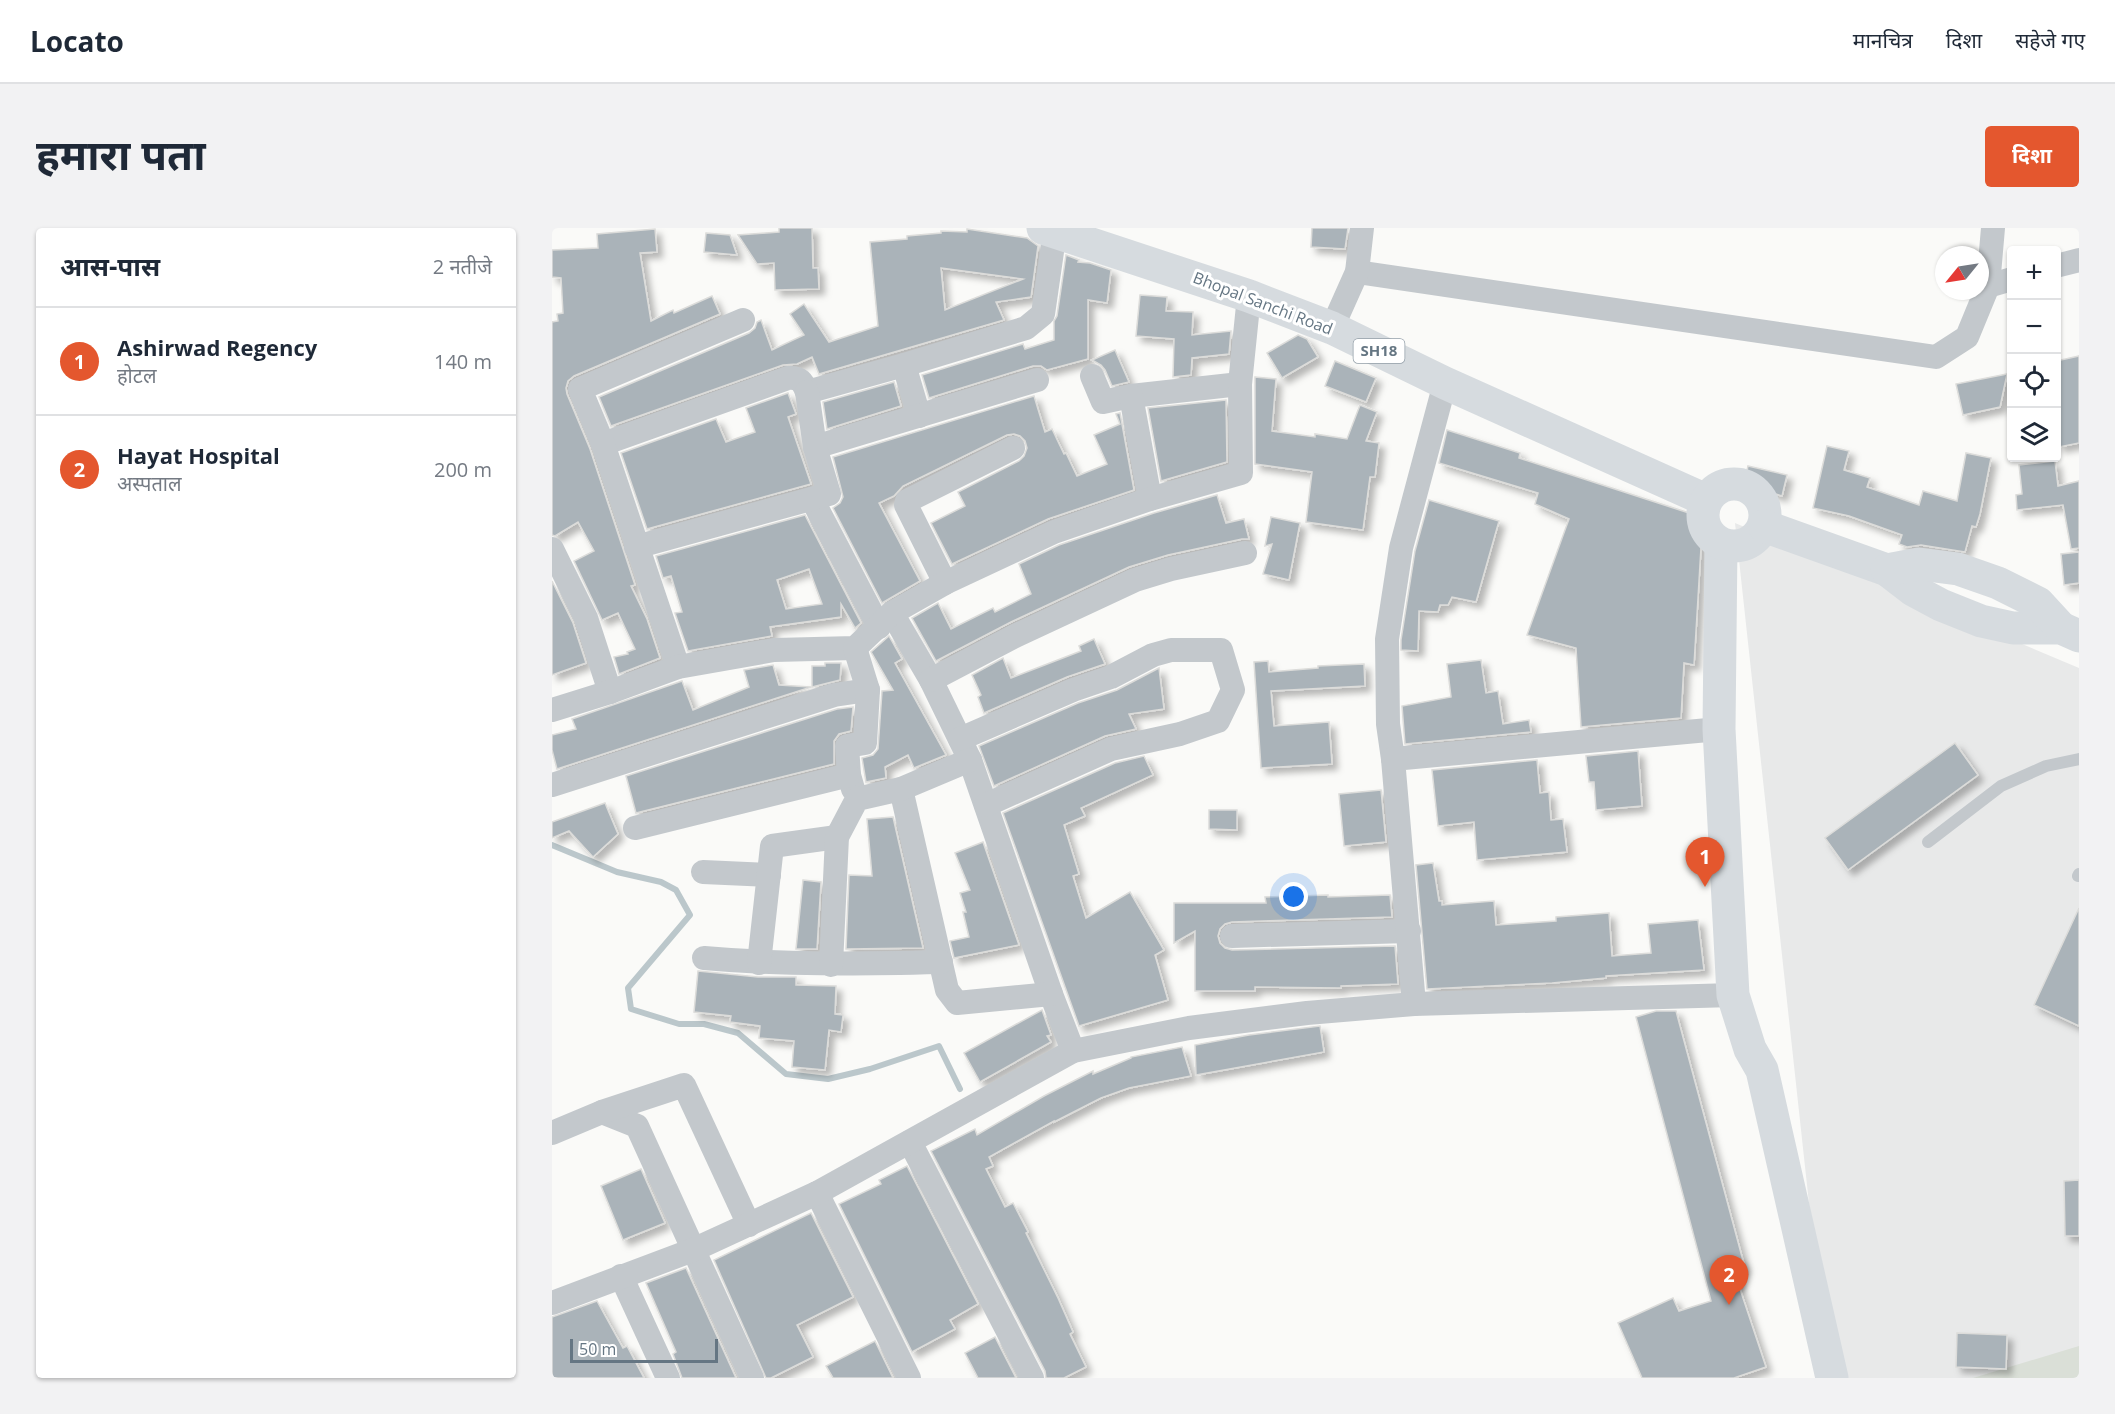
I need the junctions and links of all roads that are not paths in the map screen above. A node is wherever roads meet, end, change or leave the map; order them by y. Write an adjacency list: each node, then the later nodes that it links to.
1 (1362, 228): 6 (street)
2 (1993, 228): 8 (street)
3 (1049, 229): 9 (main road, Bhopal Sanchi Road / SH18); 13 (street)
4 (2079, 260): 5 (street)
5 (2061, 265)
6 (1358, 272): 10 (street); 12 (street)
7 (2007, 281): 8 (street)
8 (1989, 286)
9 (1249, 296): 12 (main road, Bhopal Sanchi Road / SH18); 17 (street)
10 (1983, 300)
11 (743, 320): 21 (street)
12 (1332, 328): 16 (main road, Bhopal Sanchi Road / SH18)
13 (904, 365): 18 (street); 20 (street)
14 (1092, 376): 19 (street)
15 (1037, 380): 20 (street)
16 (1444, 383): 26 (main road, Bhopal Sanchi Road / SH18); 43 (street)
17 (1240, 384): 19 (street); 25 (street)
18 (807, 392): 21 (street); 22 (street)
19 (1131, 396): 25 (street)
20 (919, 416): 22 (street)
21 (603, 444): 29 (street)
22 (814, 447): 24 (street)
23 (1013, 448): 32 (street)
24 (812, 499): 29 (street); 33 (street)
25 (1150, 499): 32 (street)
26 (1706, 500): 27 (main road); 28 (main road)
27 (1764, 526): 28 (main road); 34 (main road)
28 (1721, 544): 41 (main road)
29 (636, 547): 36 (street)
30 (552, 549): 39 (street)
31 (1245, 553): 37 (street)
32 (945, 583): 33 (street)
33 (886, 620): 35 (street); 37 (street)
34 (2070, 632)
35 (855, 648): 36 (street); 38 (street)
36 (678, 667): 39 (street)
37 (931, 680): 42 (street)
38 (868, 690): 45 (street); 46 (street)
39 (610, 692): 40 (street)
40 (552, 710)
41 (1719, 729): 43 (street); 62 (main road)
42 (965, 750): 47 (street); 49 (street); 49 (street)
43 (1393, 759): 55 (street)
44 (2079, 759): 52 (lane)
45 (849, 775): 48 (street); 50 (street)
46 (552, 786)
47 (901, 789): 48 (street); 58 (street)
48 (857, 800): 51 (street)
49 (986, 805): 61 (street)
50 (635, 828)
51 (837, 837): 54 (street); 60 (street)
52 (1928, 842)
53 (704, 872): 54 (street)
54 (769, 875): 59 (street)
55 (1409, 931): 56 (street); 63 (street)
56 (1232, 936)
57 (704, 958): 59 (street)
58 (941, 962): 60 (street); 61 (street)
59 (759, 963): 60 (street)
60 (831, 964)
61 (1051, 994): 64 (street)
62 (1733, 995): 63 (street); 73 (main road)
63 (1414, 1004): 64 (street)
64 (1073, 1051): 67 (street)
65 (602, 1112): 66 (street); 69 (street); 70 (street)
66 (552, 1133)
67 (910, 1142): 68 (street); 77 (street)
68 (818, 1193): 69 (street); 76 (street)
69 (749, 1225): 70 (street)
70 (693, 1250): 71 (street); 75 (street)
71 (621, 1276): 72 (street); 74 (street)
72 (552, 1303)
73 (1821, 1369)
74 (668, 1378)
75 (752, 1378)
76 (909, 1378)
77 (1032, 1378)

